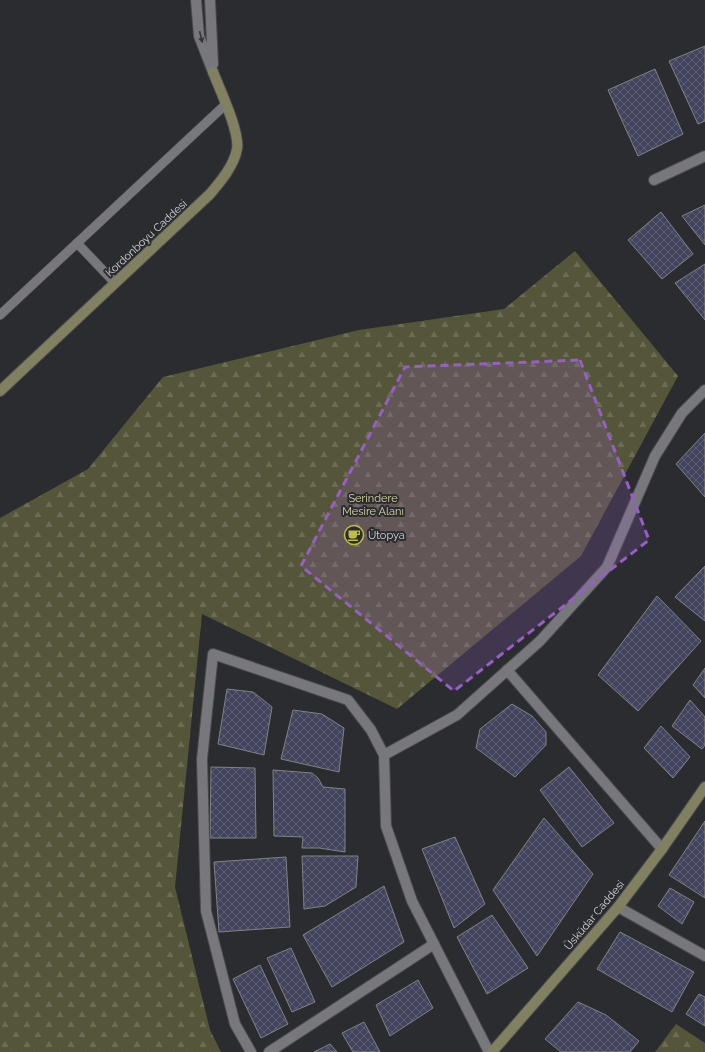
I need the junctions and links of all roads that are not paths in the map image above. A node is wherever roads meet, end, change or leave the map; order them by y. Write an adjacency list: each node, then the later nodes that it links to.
1 (196, 0): 3 (street, one-way to 3)
2 (210, 0): 3 (street)
3 (213, 72): 4 (street, Kordonboyu Caddesi)
4 (225, 105): 7 (lane); 8 (street, Kordonboyu Caddesi)
5 (705, 156): 6 (street)
6 (654, 180)
7 (77, 243): 8 (lane); 9 (lane)
8 (115, 283): 11 (street, Kordonboyu Caddesi)
9 (0, 315)
10 (705, 390): 12 (street)
11 (0, 391)
12 (508, 670): 13 (street); 15 (street)
13 (384, 754): 17 (street); 19 (street)
14 (705, 787): 15 (street, Üsküdar Caddesi)
15 (662, 849): 16 (street, Üsküdar Caddesi)
16 (618, 907): 18 (street); 21 (street, Üsküdar Caddesi)
17 (434, 944): 20 (street); 21 (street)
18 (705, 956)
19 (251, 1052)
20 (269, 1052)
21 (491, 1052)

